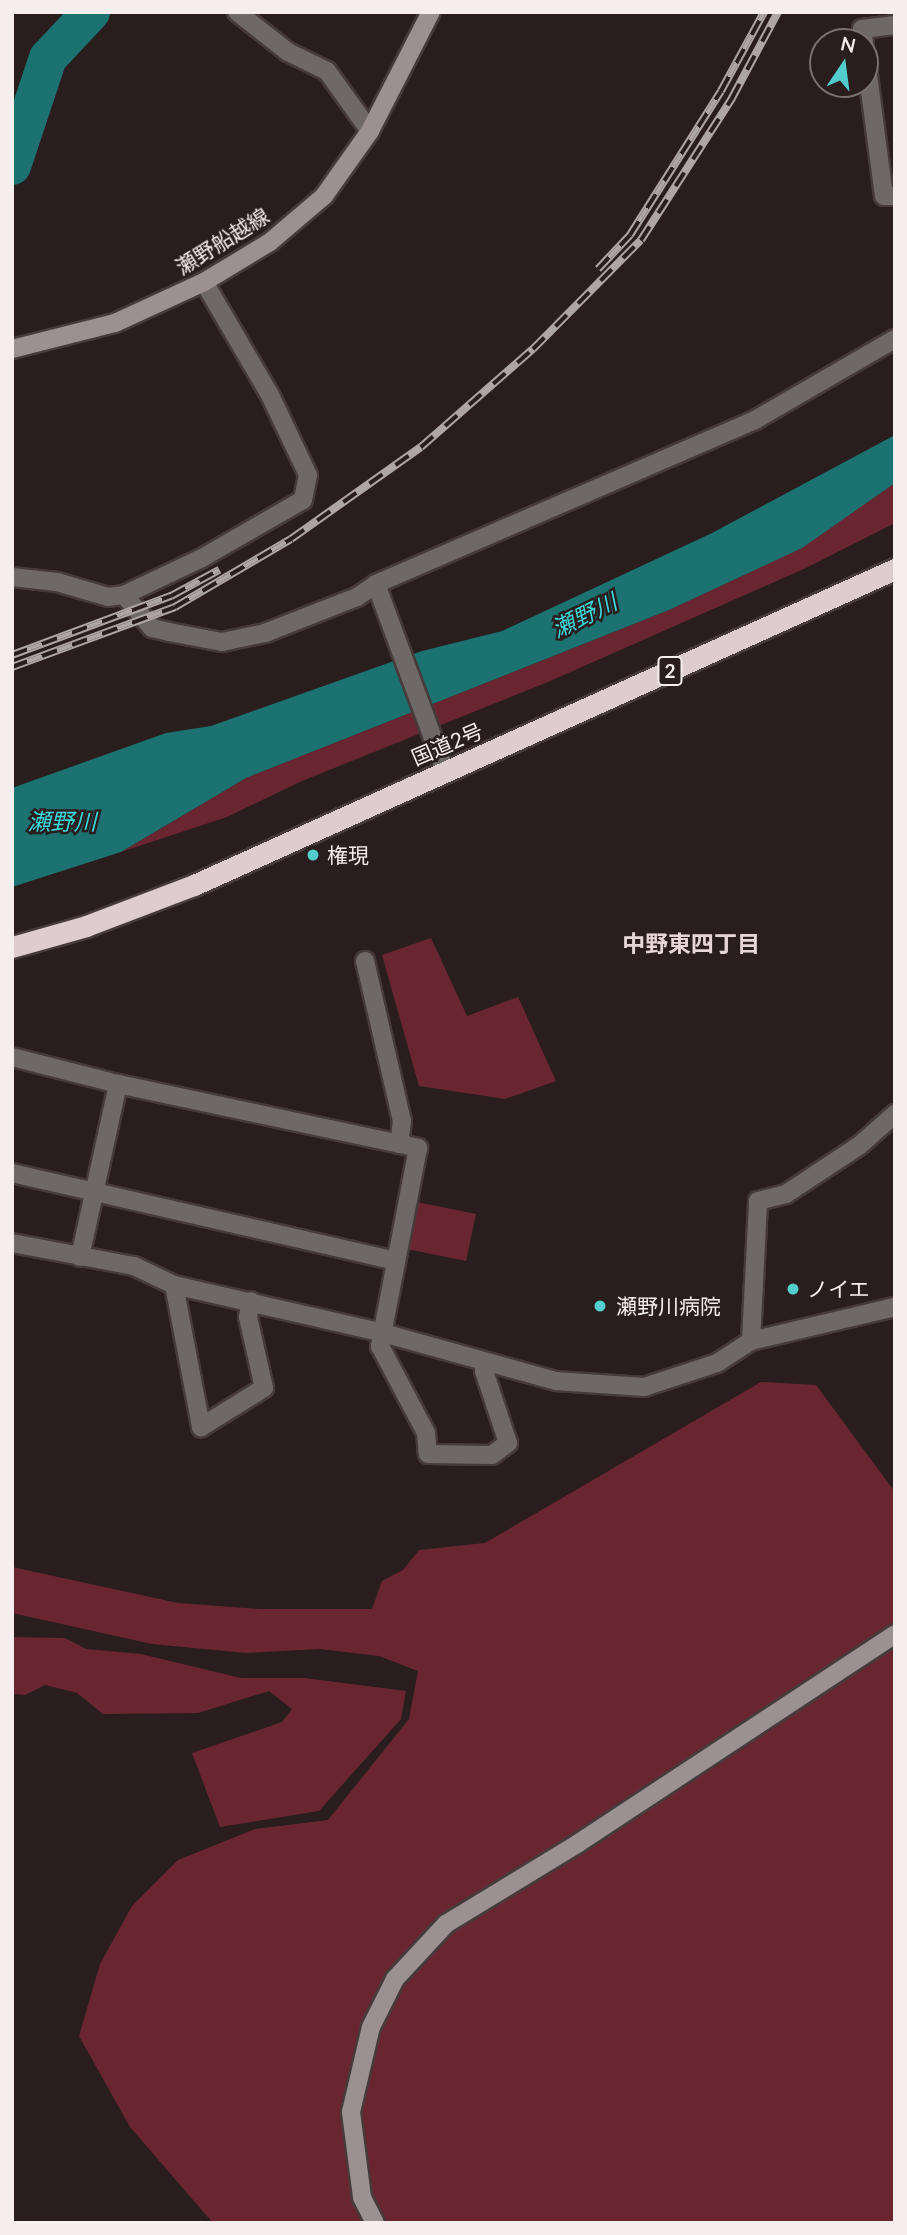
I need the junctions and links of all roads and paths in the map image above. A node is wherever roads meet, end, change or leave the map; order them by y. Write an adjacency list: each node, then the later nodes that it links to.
1 (237, 12): 6 (street)
2 (431, 12): 6 (street, 瀬野船越線)
3 (895, 24): 4 (street)
4 (869, 28)
5 (871, 98): 7 (street)
6 (370, 131): 8 (street, 瀬野船越線)
7 (895, 196)
8 (204, 282): 10 (street, 瀬野船越線); 14 (street)
9 (895, 339): 13 (street)
10 (12, 349)
11 (895, 569): 15 (highway, 国道2号 / 2)
12 (12, 577): 14 (street)
13 (376, 584): 14 (street); 15 (street)
14 (124, 595)
15 (445, 771): 16 (highway, 国道2号 / 2)
16 (12, 947)
17 (365, 961): 21 (street)
18 (12, 1057): 19 (street)
19 (118, 1084): 21 (street); 23 (street)
20 (895, 1114): 31 (street)
21 (399, 1144): 26 (street)
22 (12, 1172): 23 (street)
23 (95, 1190): 25 (street); 26 (street)
24 (12, 1243): 25 (street)
25 (80, 1257): 27 (street)
26 (396, 1261): 30 (street)
27 (174, 1285): 28 (street); 28 (street)
28 (251, 1301): 30 (street)
29 (895, 1307): 31 (street)
30 (383, 1333): 32 (street); 32 (street)
31 (751, 1341): 32 (street)
32 (486, 1364)
33 (895, 1634): 34 (street)
34 (375, 2223)

